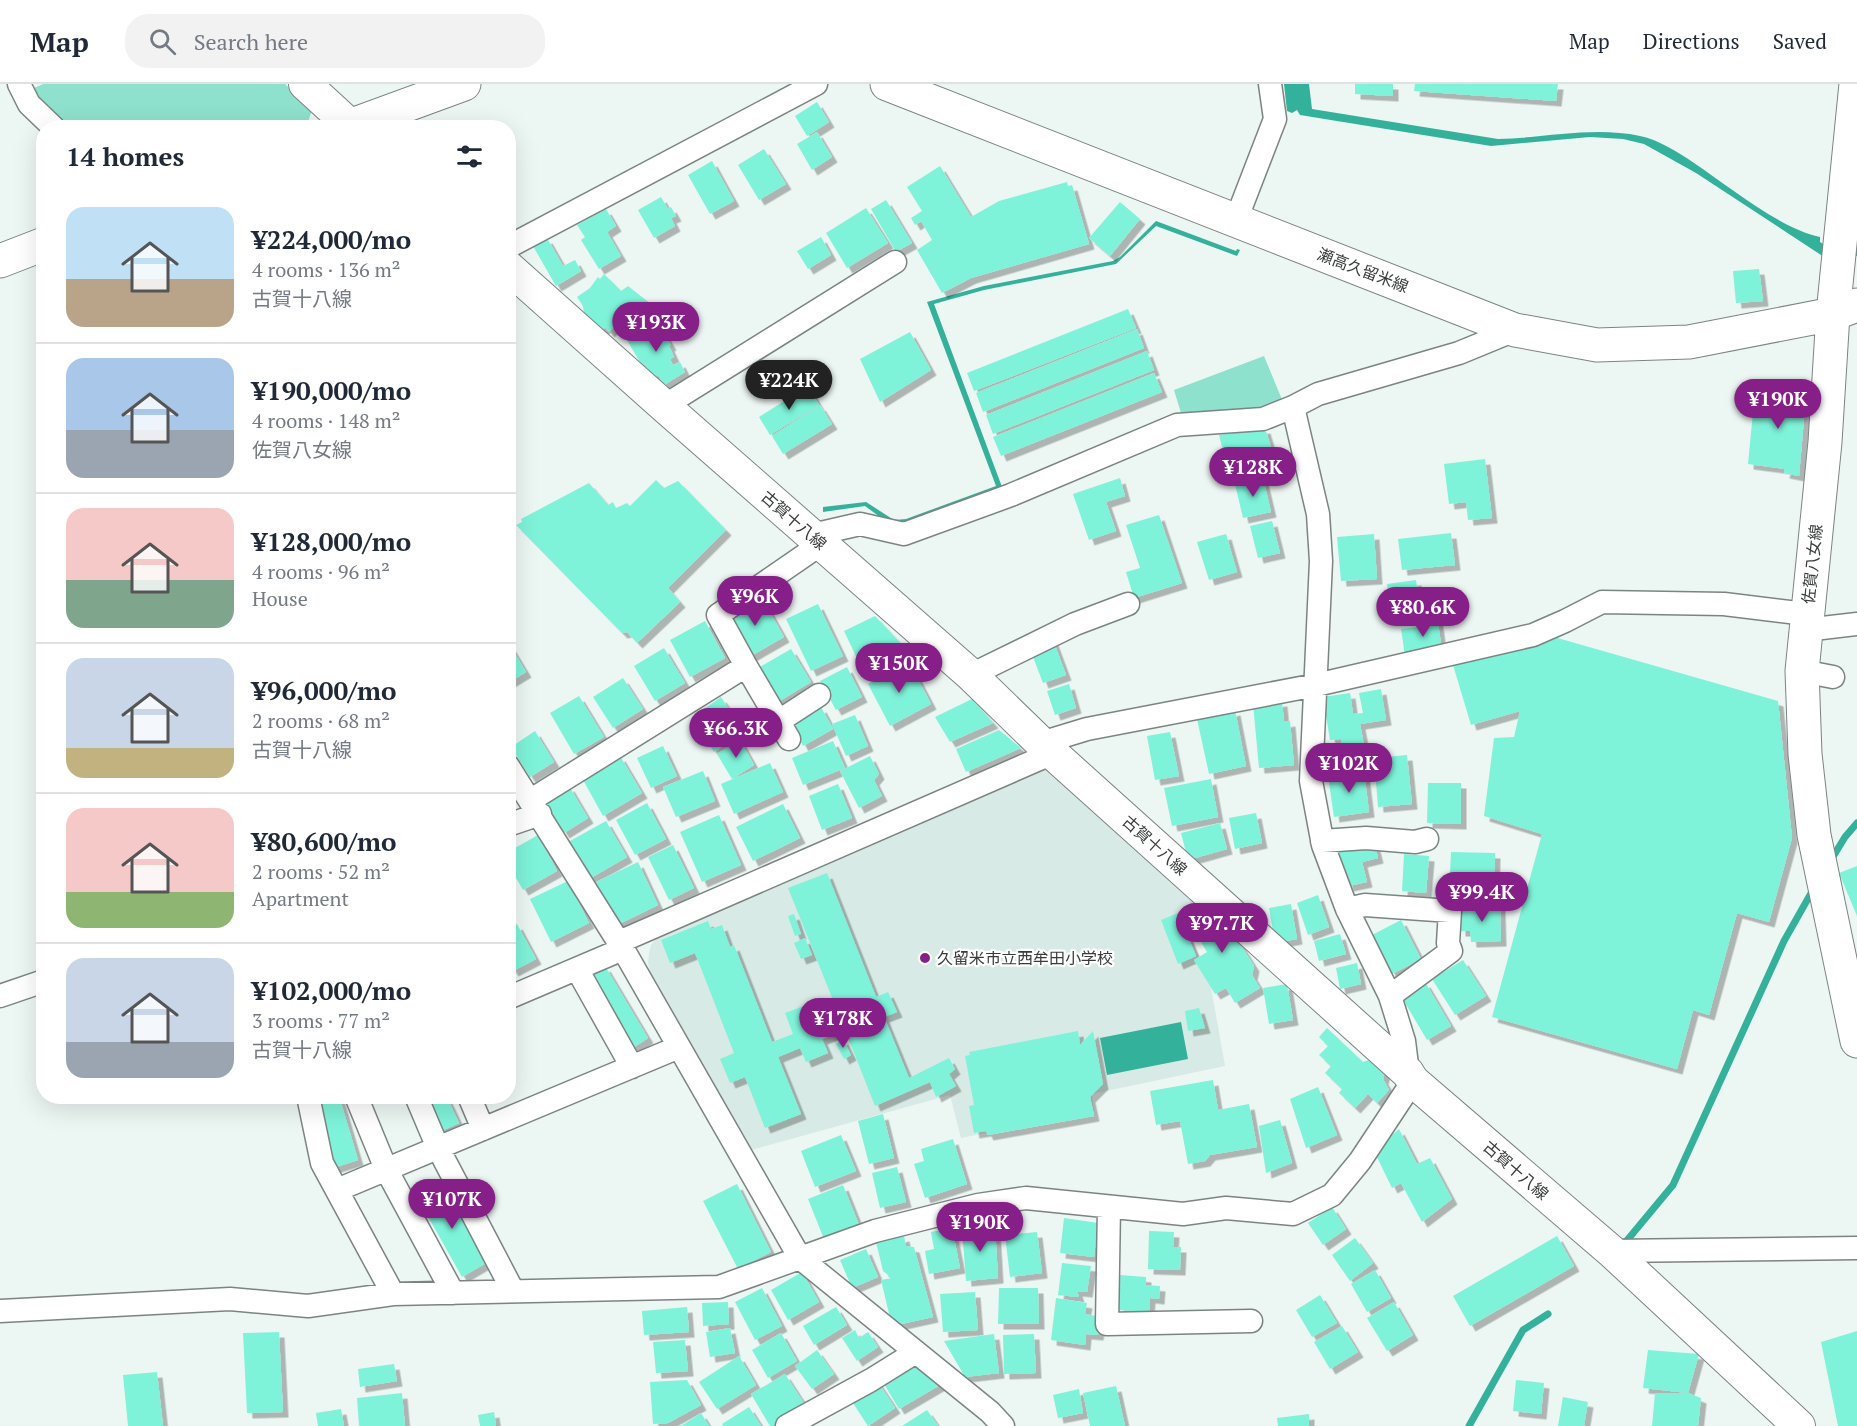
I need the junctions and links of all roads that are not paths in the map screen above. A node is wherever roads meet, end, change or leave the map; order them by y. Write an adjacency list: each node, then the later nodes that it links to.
1 (19, 84): 8 (street)
2 (305, 84): 9 (main road)
3 (464, 84): 10 (main road)
4 (816, 84): 12 (street)
5 (887, 84): 11 (main road, 瀬高久留米線)
6 (1270, 84): 11 (street)
7 (1856, 84): 17 (main road, 佐賀八女線)
8 (46, 120)
9 (342, 120)
10 (368, 120)
11 (1236, 220): 18 (main road, 瀬高久留米線)
12 (516, 243)
13 (36, 247): 14 (main road)
14 (0, 261)
15 (895, 262): 19 (street)
16 (516, 274): 19 (main road, 古賀十八線)
17 (1845, 309): 18 (main road, 瀬高久留米線); 23 (main road, 佐賀八女線)
18 (1515, 330): 20 (street)
19 (664, 406): 21 (main road, 古賀十八線)
20 (1293, 407): 21 (street); 27 (street)
21 (817, 540): 25 (street); 26 (main road, 古賀十八線)
22 (1128, 604): 26 (street)
23 (1806, 622): 24 (street); 27 (street); 42 (main road, 佐賀八女線)
24 (1857, 624)
25 (746, 666): 28 (street); 31 (street)
26 (971, 675): 29 (main road, 古賀十八線)
27 (1316, 685): 29 (street); 34 (street)
28 (819, 695)
29 (1047, 748): 36 (street); 45 (main road, 古賀十八線)
30 (516, 778): 31 (street)
31 (536, 807): 32 (street); 36 (street)
32 (516, 820)
33 (1427, 839): 34 (street)
34 (1322, 841): 35 (street)
35 (1347, 909): 41 (street); 41 (street)
36 (621, 946): 37 (street); 43 (street)
37 (577, 969): 39 (street); 44 (street)
38 (36, 984): 40 (street)
39 (516, 995)
40 (0, 996)
41 (1390, 996): 45 (street)
42 (1857, 1041)
43 (679, 1047): 44 (street); 57 (street)
44 (632, 1067): 50 (street)
45 (1410, 1077): 54 (street); 56 (main road, 古賀十八線)
46 (310, 1104): 53 (street)
47 (359, 1104): 52 (street)
48 (419, 1104): 51 (street)
49 (472, 1104): 50 (street)
50 (483, 1129): 51 (street)
51 (438, 1148): 52 (street); 58 (street)
52 (386, 1169): 53 (street); 59 (street)
53 (337, 1190): 60 (street)
54 (1109, 1207): 57 (street); 62 (street)
55 (1857, 1248): 56 (street)
56 (1611, 1251): 66 (main road, 古賀十八線)
57 (800, 1258): 58 (street); 63 (street)
58 (513, 1291): 59 (street)
59 (453, 1293): 60 (street)
60 (393, 1294): 61 (street)
61 (0, 1311)
62 (1251, 1321)
63 (916, 1352): 64 (street); 65 (street)
64 (788, 1426)
65 (1003, 1426)
66 (1799, 1426)

